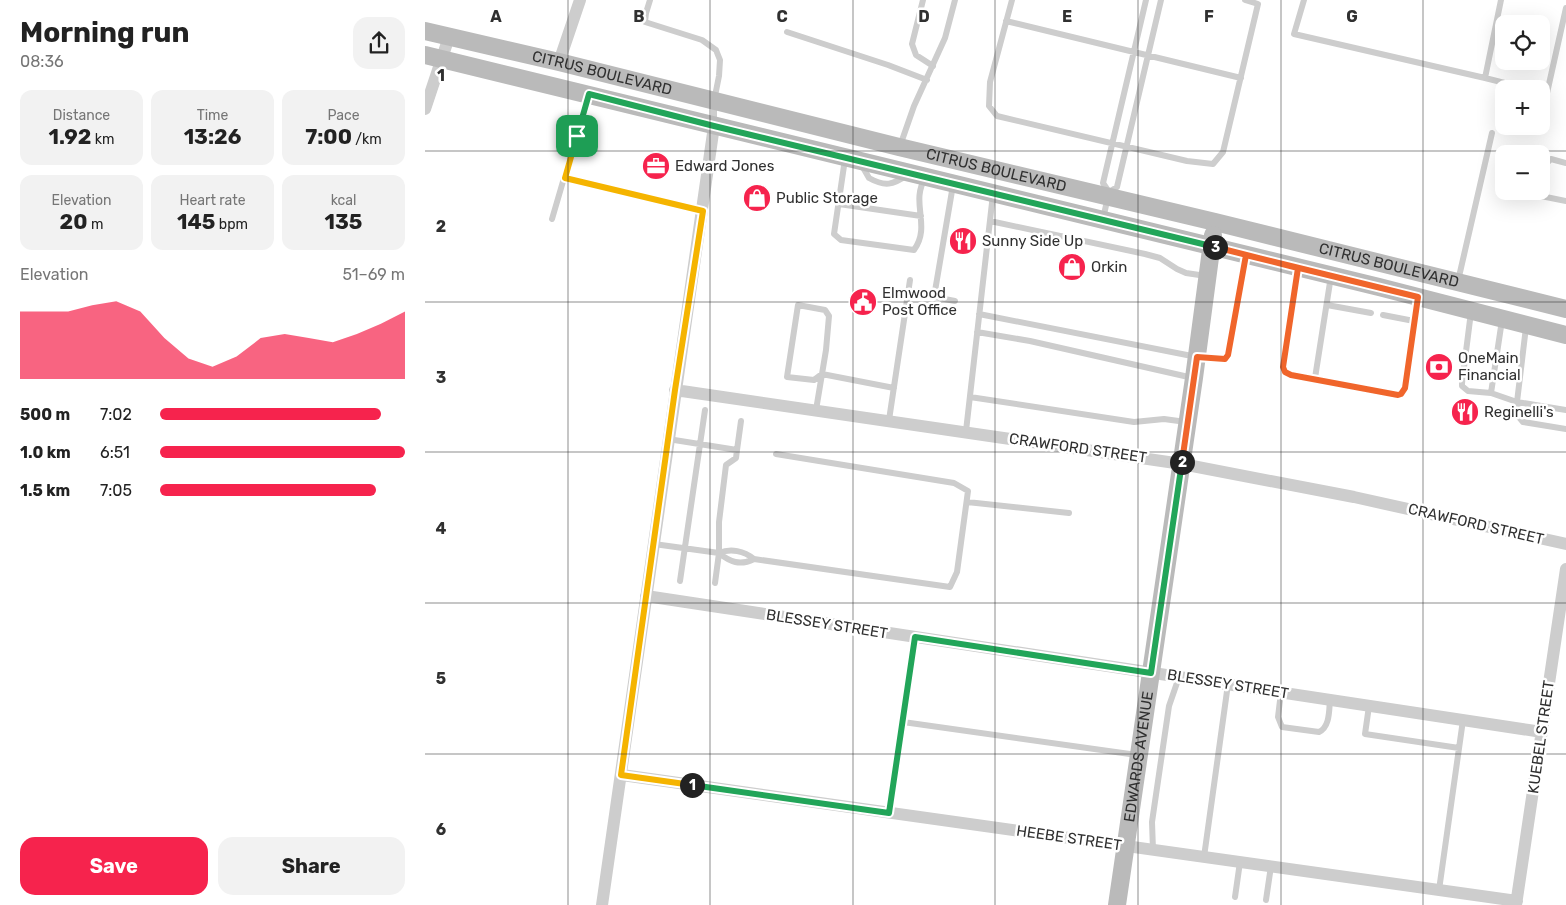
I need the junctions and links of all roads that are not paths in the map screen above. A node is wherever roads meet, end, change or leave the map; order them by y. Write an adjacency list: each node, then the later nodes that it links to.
1 (580, 0): 19 (street)
2 (651, 0): 27 (lane)
3 (923, 0): 20 (lane)
4 (955, 0): 20 (lane)
5 (1012, 0): 12 (lane)
6 (1146, 0): 16 (lane)
7 (1161, 0): 17 (lane)
8 (1245, 0): 21 (lane)
9 (1304, 0): 22 (lane)
10 (1501, 0): 22 (lane)
11 (1566, 8): 25 (lane)
12 (1006, 21): 16 (lane); 33 (lane)
13 (425, 31): 15 (street, CITRUS BOULEVARD)
14 (787, 32): 23 (lane)
15 (449, 36): 18 (street); 19 (street, CITRUS BOULEVARD)
16 (1133, 52): 17 (lane); 33 (lane)
17 (1148, 55): 21 (lane); 34 (lane)
18 (433, 57): 26 (street, CITRUS BOULEVARD); 28 (street)
19 (559, 62): 27 (street, CITRUS BOULEVARD)
20 (933, 66): 23 (lane)
21 (1241, 78): 34 (lane)
22 (1485, 78): 24 (lane)
23 (927, 80): 35 (lane)
24 (1495, 80)
25 (1550, 80)
26 (589, 94): 29 (street, CITRUS BOULEVARD); 40 (lane)
27 (713, 101): 29 (lane); 30 (street, CITRUS BOULEVARD)
28 (425, 110)
29 (714, 126): 32 (street, CITRUS BOULEVARD); 47 (street)
30 (835, 131): 32 (street); 35 (street, CITRUS BOULEVARD)
31 (1492, 133): 59 (lane)
32 (749, 134): 36 (street, CITRUS BOULEVARD)
33 (1112, 143): 34 (lane); 43 (lane)
34 (1127, 146): 43 (lane)
35 (899, 147): 36 (street); 43 (street, CITRUS BOULEVARD)
36 (853, 159): 39 (street, CITRUS BOULEVARD); 46 (lane)
37 (1550, 160): 38 (lane)
38 (1566, 163)
39 (918, 175): 41 (street, CITRUS BOULEVARD); 48 (lane)
40 (565, 178): 47 (lane); 49 (lane)
41 (953, 183): 42 (street, CITRUS BOULEVARD); 61 (lane)
42 (994, 193): 50 (street, CITRUS BOULEVARD); 51 (lane)
43 (1109, 195): 50 (lane); 52 (street, CITRUS BOULEVARD)
44 (1550, 198): 45 (lane)
45 (1566, 202)
46 (839, 204): 48 (lane); 48 (lane)
47 (703, 211): 78 (street)
48 (921, 216)
49 (552, 218)
50 (1103, 220): 53 (street, CITRUS BOULEVARD)
51 (990, 221): 57 (lane); 66 (lane)
52 (1215, 222): 53 (street, EDWARDS AVENUE); 59 (street, CITRUS BOULEVARD)
53 (1212, 246): 54 (street, CITRUS BOULEVARD); 57 (street, EDWARDS AVENUE)
54 (1246, 255): 55 (street, CITRUS BOULEVARD); 73 (lane)
55 (1298, 268): 56 (street, CITRUS BOULEVARD); 76 (lane)
56 (1332, 275): 60 (street, CITRUS BOULEVARD); 62 (lane)
57 (1208, 276): 73 (street, EDWARDS AVENUE)
58 (910, 280): 77 (lane)
59 (1457, 283): 63 (street, CITRUS BOULEVARD)
60 (1418, 297): 64 (street, CITRUS BOULEVARD); 69 (lane)
61 (955, 301)
62 (1327, 304): 65 (lane); 76 (lane)
63 (1566, 309)
64 (1471, 311): 68 (street, CITRUS BOULEVARD); 79 (lane)
65 (1371, 313)
66 (979, 314): 71 (lane); 73 (lane)
67 (1383, 315): 69 (lane)
68 (1502, 319): 70 (street, CITRUS BOULEVARD); 79 (lane)
69 (1414, 321): 76 (lane)
70 (1527, 325): 72 (street, CITRUS BOULEVARD); 81 (lane)
71 (977, 332): 75 (lane); 80 (lane)
72 (1566, 335)
73 (1197, 357): 75 (street, EDWARDS AVENUE)
74 (823, 374): 74 (lane); 77 (lane); 83 (lane)
75 (1194, 378): 87 (street, EDWARDS AVENUE)
76 (1315, 378)
77 (894, 388): 85 (lane)
78 (675, 390): 83 (street, CRAWFORD STREET); 90 (street)
79 (1491, 393): 81 (lane)
80 (970, 397): 87 (lane); 89 (lane)
81 (1517, 402): 84 (lane); 88 (lane)
82 (705, 410): 91 (lane)
83 (816, 410): 85 (street, CRAWFORD STREET)
84 (1566, 410)
85 (889, 420): 89 (street, CRAWFORD STREET)
86 (741, 421): 92 (lane)
87 (1188, 422): 94 (street, EDWARDS AVENUE)
88 (1566, 429)
89 (966, 431): 94 (street, CRAWFORD STREET)
90 (668, 439): 91 (lane); 97 (street)
91 (700, 444): 92 (lane); 99 (lane)
92 (737, 450): 100 (lane)
93 (776, 454): 95 (lane)
94 (1182, 464): 98 (street, CRAWFORD STREET); 108 (street, EDWARDS AVENUE)
95 (967, 502): 96 (lane); 101 (lane)
96 (1069, 513)
97 (654, 544): 99 (lane); 105 (street)
98 (1566, 544)
99 (685, 548): 100 (lane); 103 (lane)
100 (719, 552): 101 (lane); 101 (lane); 104 (lane)
101 (753, 559)
102 (1566, 569): 106 (street, KUEBEL STREET)
103 (680, 581)
104 (715, 583)
105 (646, 596): 107 (street, BLESSEY STREET); 119 (street)
106 (1562, 629): 116 (street, KUEBEL STREET)
107 (915, 637): 108 (street, BLESSEY STREET); 115 (lane)
108 (1151, 673): 109 (street, BLESSEY STREET); 118 (street, EDWARDS AVENUE)
109 (1179, 677): 110 (street, BLESSEY STREET); 122 (lane)
110 (1228, 684): 111 (street, BLESSEY STREET); 123 (lane)
111 (1281, 692): 112 (street, BLESSEY STREET); 112 (lane)
112 (1330, 700): 113 (street, BLESSEY STREET)
113 (1369, 706): 114 (street, BLESSEY STREET); 117 (lane)
114 (1463, 720): 116 (street, BLESSEY STREET); 117 (lane)
115 (903, 722): 118 (lane); 120 (lane)
116 (1542, 732): 129 (street, KUEBEL STREET)
117 (1459, 748): 126 (lane)
118 (1139, 755): 121 (street, EDWARDS AVENUE)
119 (621, 775): 120 (street, HEEBE STREET); 130 (street)
120 (889, 813): 121 (street, HEEBE STREET)
121 (1125, 846): 122 (street, HEEBE STREET); 131 (street, EDWARDS AVENUE)
122 (1153, 850): 123 (street, HEEBE STREET)
123 (1204, 857): 124 (street, HEEBE STREET)
124 (1240, 862): 125 (street, HEEBE STREET); 127 (lane)
125 (1271, 866): 126 (street, HEEBE STREET); 128 (lane)
126 (1439, 890): 129 (street, HEEBE STREET)
127 (1235, 897)
128 (1266, 900)
129 (1517, 903)
130 (602, 905)
131 (1117, 905)

